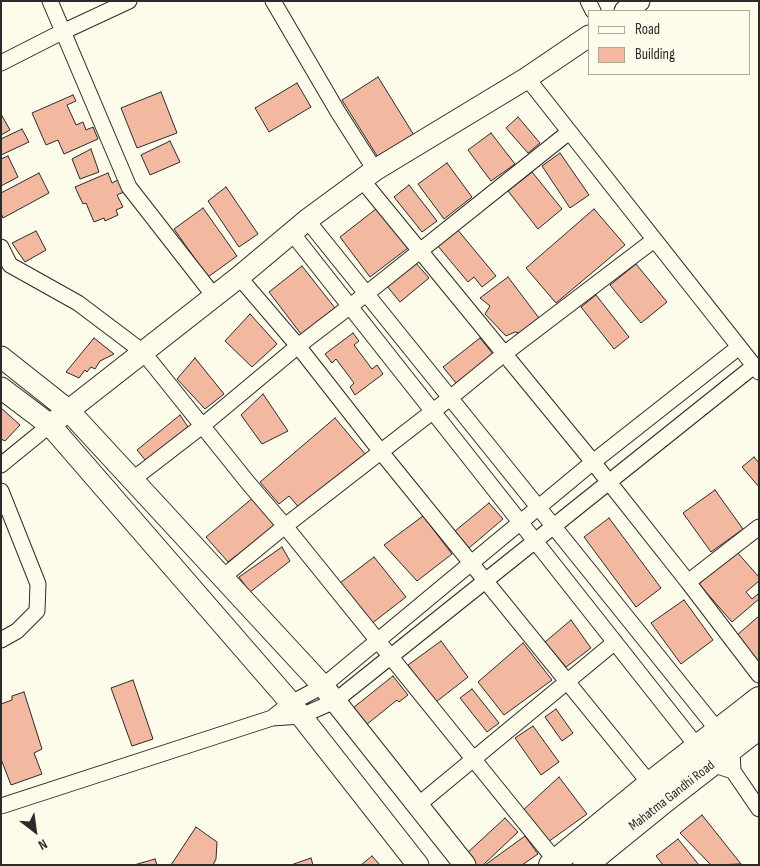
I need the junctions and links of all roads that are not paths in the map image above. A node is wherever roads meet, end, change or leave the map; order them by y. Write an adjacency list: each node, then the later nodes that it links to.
1 (50, 1): 6 (street)
2 (129, 1): 6 (street)
3 (273, 1): 11 (street)
4 (639, 1): 5 (main road)
5 (626, 10)
6 (64, 32): 8 (street); 19 (street)
7 (588, 37): 9 (main road)
8 (1, 63)
9 (527, 78): 10 (street); 11 (main road)
10 (569, 132): 13 (street); 15 (street)
11 (369, 175): 12 (main road); 15 (street)
12 (299, 226): 17 (main road); 18 (street); 20 (street)
13 (654, 240): 22 (street); 24 (street)
14 (1, 247): 16 (street)
15 (421, 251): 18 (street); 24 (street)
16 (6, 267): 23 (street)
17 (239, 277): 19 (main road); 21 (street)
18 (366, 294): 20 (street); 28 (street)
19 (214, 296): 23 (main road)
20 (350, 307): 21 (street); 30 (street)
21 (298, 346): 32 (street); 33 (street)
22 (740, 347): 26 (street); 34 (street)
23 (143, 352): 29 (main road); 32 (street)
24 (504, 354): 28 (street); 34 (street)
25 (1, 357): 29 (main road)
26 (756, 369): 37 (street)
27 (1, 388): 31 (main road)
28 (450, 398): 30 (street); 39 (street)
29 (68, 410): 31 (main road); 36 (main road)
30 (433, 411): 33 (street); 40 (street)
31 (50, 425): 35 (street); 57 (main road)
32 (202, 426): 36 (street); 41 (street)
33 (381, 452): 41 (street); 45 (street)
34 (593, 462): 37 (street); 39 (street)
35 (1, 465)
36 (132, 480): 46 (main road)
37 (609, 482): 42 (street); 48 (street)
38 (1, 491): 49 (street)
39 (539, 507): 40 (street); 42 (street)
40 (520, 523): 44 (street); 45 (street)
41 (285, 526): 46 (street); 50 (street)
42 (554, 526): 44 (street); 59 (street)
43 (759, 527): 48 (street)
44 (535, 541): 47 (street); 51 (street)
45 (471, 563): 47 (street); 50 (street)
46 (223, 578): 55 (main road)
47 (486, 581): 52 (street); 54 (street)
48 (688, 582): 53 (street)
49 (1, 640)
50 (378, 641): 52 (street); 55 (street)
51 (615, 642): 54 (street); 59 (street)
52 (391, 656): 55 (street); 60 (street)
53 (759, 675)
54 (568, 682): 60 (street); 61 (street)
55 (329, 694): 57 (street); 62 (main road)
56 (759, 699): 59 (main road)
57 (296, 709): 63 (street); 66 (main road)
58 (759, 727): 59 (main road, Mahatma Gandhi Road)
59 (719, 752): 61 (main road, Mahatma Gandhi Road); 64 (street)
60 (473, 758): 62 (street); 65 (street)
61 (657, 792): 65 (main road); 68 (main road, Mahatma Gandhi Road)
62 (418, 804): 67 (main road)
63 (1, 806)
64 (759, 809)
65 (556, 863)
66 (418, 865)
67 (465, 865)
68 (586, 865)

